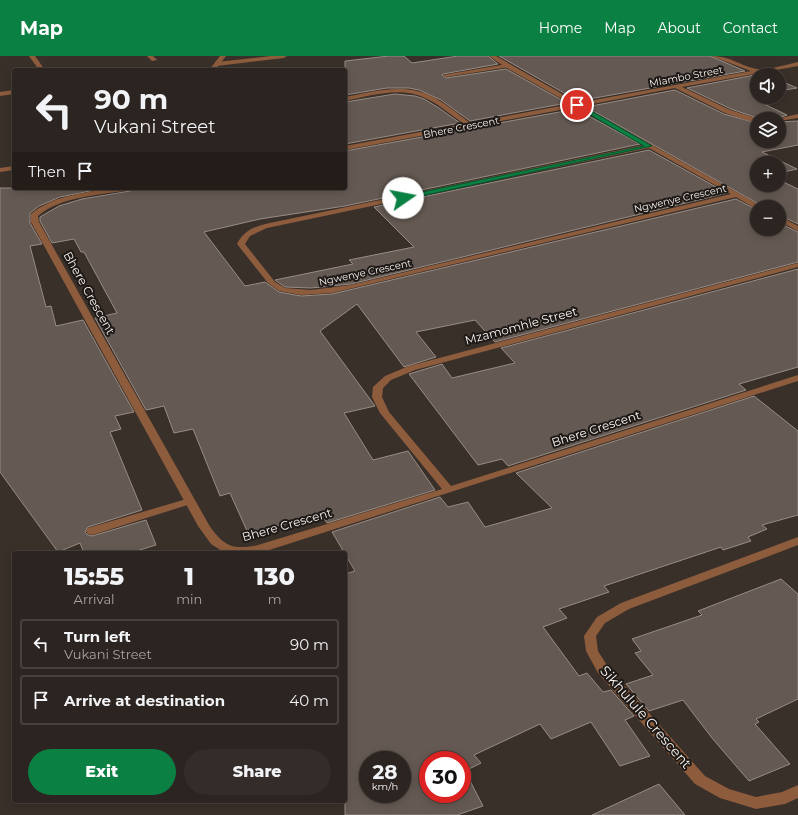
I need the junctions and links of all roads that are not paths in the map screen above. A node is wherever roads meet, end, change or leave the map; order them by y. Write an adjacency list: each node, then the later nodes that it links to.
1 (32, 56): 9 (street)
2 (223, 56): 6 (street)
3 (284, 56): 6 (street)
4 (492, 56): 8 (street)
5 (714, 56): 12 (street)
6 (217, 64): 10 (street)
7 (798, 64): 11 (street, Mlambo Street)
8 (507, 66): 14 (street); 19 (street)
9 (41, 68)
10 (214, 68)
11 (774, 68)
12 (750, 69)
13 (750, 72): 15 (street, Mlambo Street)
14 (446, 75)
15 (677, 87): 19 (street, Mlambo Street); 22 (street)
16 (12, 92): 17 (street)
17 (0, 94)
18 (347, 99): 23 (street)
19 (577, 105): 23 (street, Bhere Crescent); 24 (street)
20 (798, 116): 21 (street)
21 (786, 118)
22 (750, 119)
23 (470, 126): 25 (street, Bhere Crescent)
24 (649, 146): 29 (street); 29 (street, Ngwenye Crescent)
25 (347, 148)
26 (12, 168): 27 (street)
27 (0, 170)
28 (119, 190): 36 (street, Bhere Crescent)
29 (737, 195): 30 (street)
30 (750, 202)
31 (786, 222): 32 (street)
32 (798, 229)
33 (798, 265): 35 (street, Mzamomhle Street)
34 (798, 378): 35 (street, Bhere Crescent)
35 (449, 490): 40 (street, Bhere Crescent)
36 (190, 501): 37 (street); 39 (street, Bhere Crescent)
37 (92, 531)
38 (798, 541): 41 (street, Sikhulule Crescent)
39 (234, 551)
40 (249, 551)
41 (798, 791)

